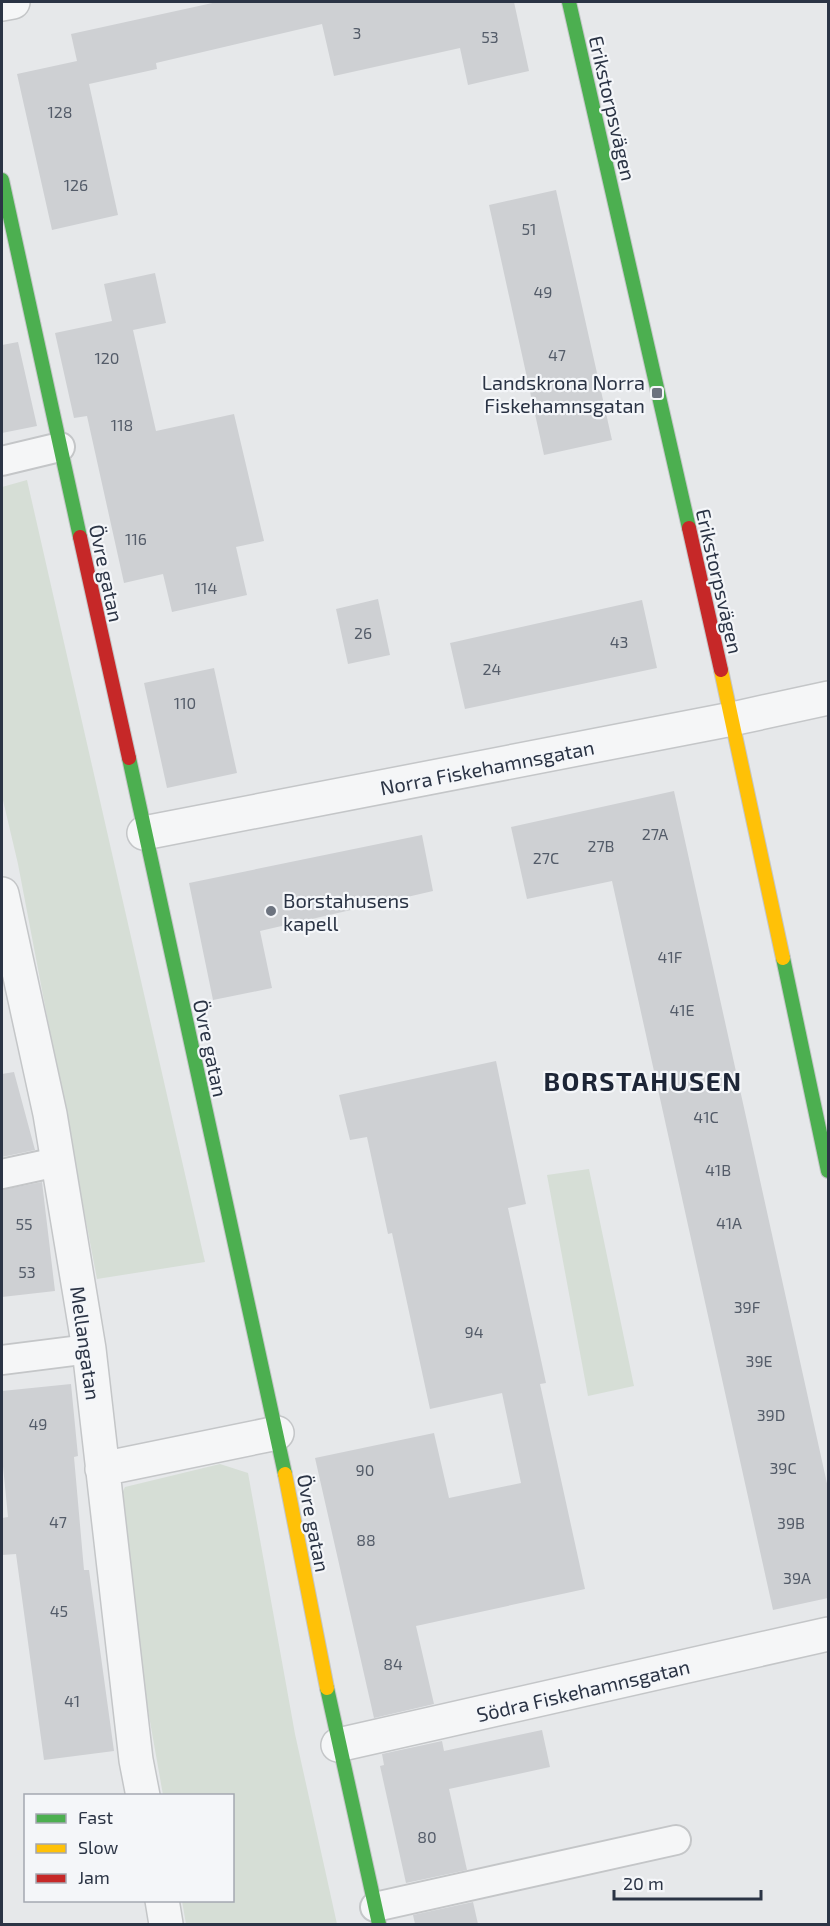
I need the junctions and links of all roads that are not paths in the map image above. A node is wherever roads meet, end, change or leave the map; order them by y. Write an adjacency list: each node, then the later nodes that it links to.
1 (14, 2): 3 (street)
2 (569, 2): 8 (street, Erikstorpsvägen)
3 (2, 4)
4 (2, 180): 5 (street, Övre gatan)
5 (60, 447): 6 (lane); 9 (street, Övre gatan)
6 (2, 461)
7 (828, 698): 8 (street, Norra Fiskehamnsgatan)
8 (732, 719): 9 (street, Norra Fiskehamnsgatan); 12 (street, Erikstorpsvägen)
9 (144, 833): 16 (street, Övre gatan)
10 (2, 894): 11 (street, Mellangatan)
11 (57, 1162): 13 (lane); 14 (street, Mellangatan)
12 (828, 1171)
13 (2, 1174)
14 (89, 1349): 15 (lane); 17 (street, Mellangatan)
15 (2, 1360)
16 (277, 1433): 17 (street); 19 (street, Övre gatan)
17 (102, 1468): 20 (street, Mellangatan)
18 (828, 1634): 19 (street, Södra Fiskehamnsgatan)
19 (338, 1745): 23 (street, Övre gatan)
20 (143, 1794)
21 (676, 1840): 23 (lane)
22 (162, 1902): 24 (street)
23 (377, 1916)
24 (166, 1924)

